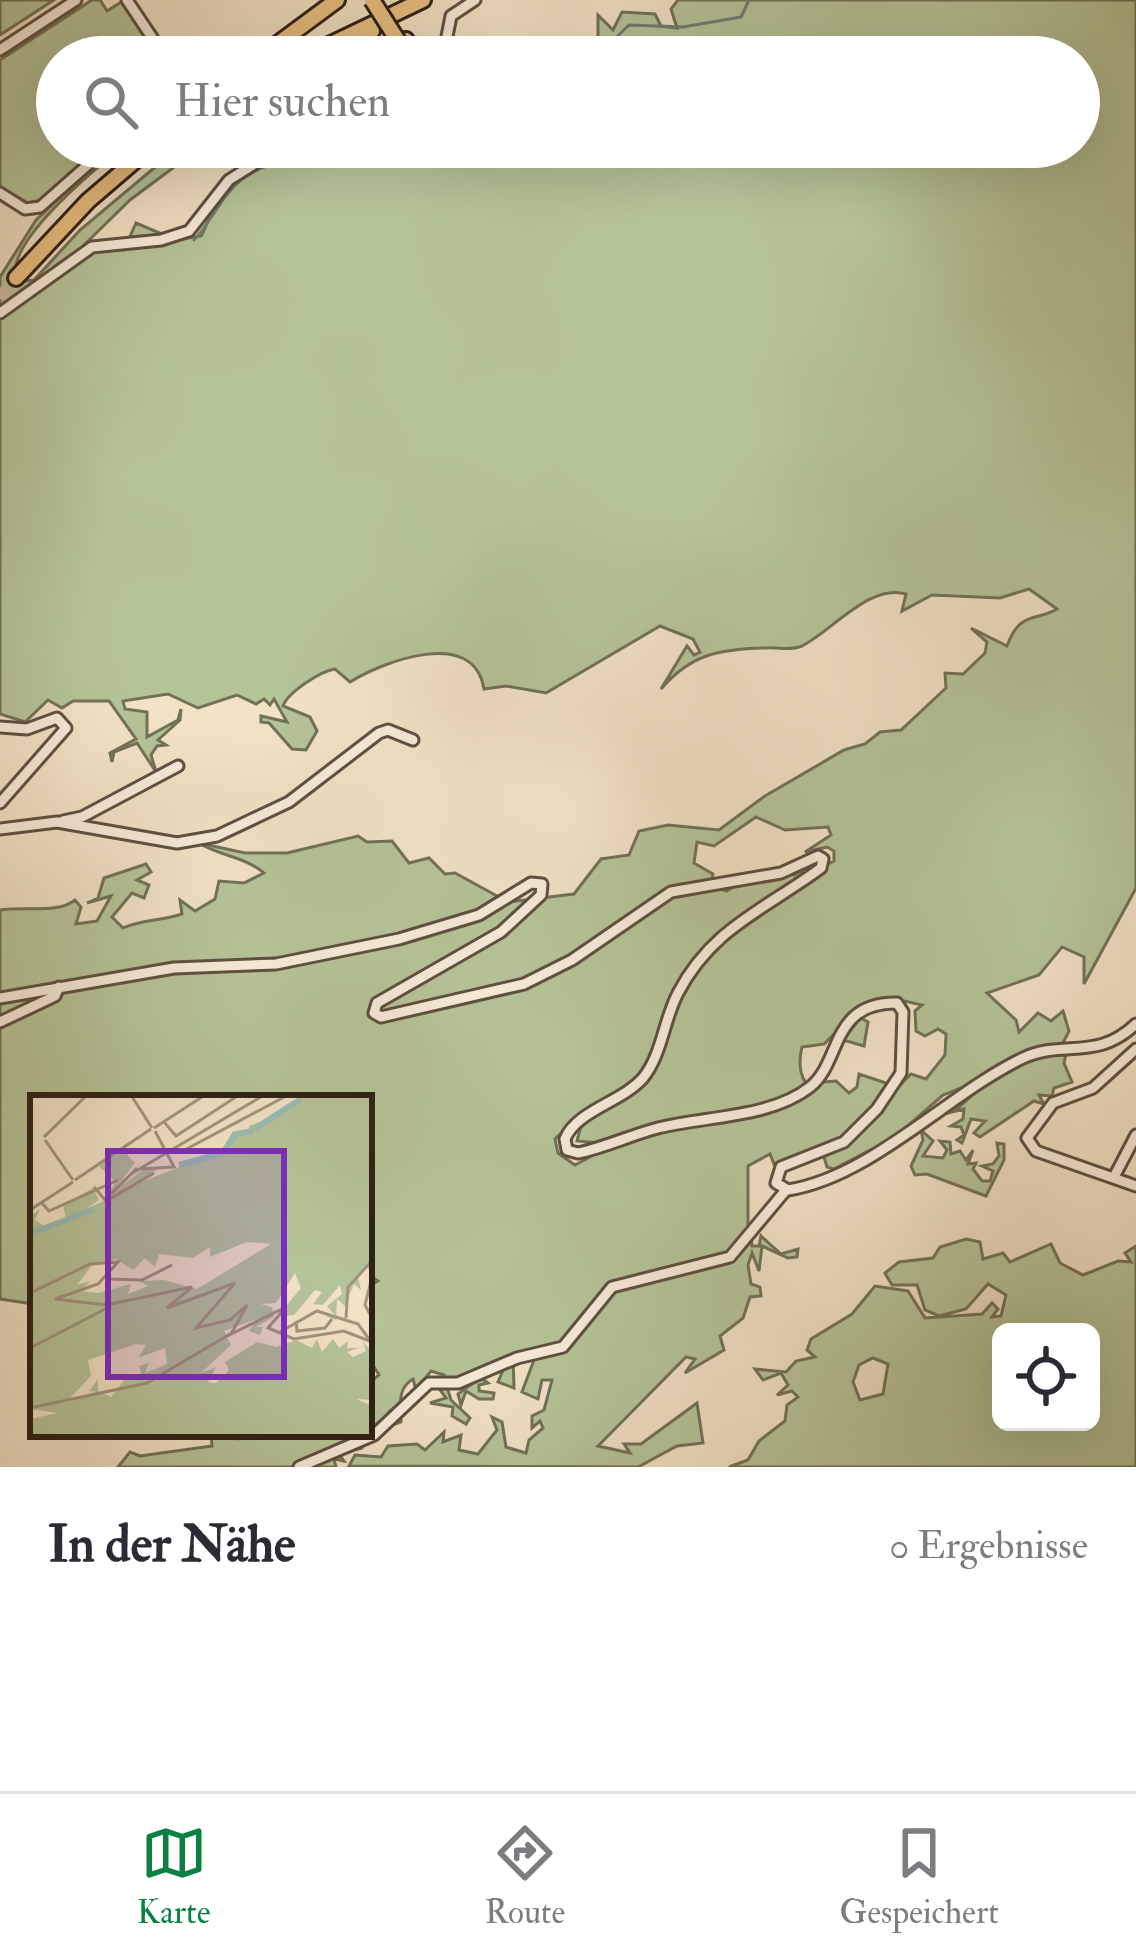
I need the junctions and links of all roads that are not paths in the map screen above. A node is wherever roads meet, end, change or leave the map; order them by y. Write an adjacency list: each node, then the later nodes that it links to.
1 (76, 0): 15 (street)
2 (128, 0): 8 (street)
3 (337, 0): 9 (highway)
4 (376, 0): 13 (highway, bridge)
5 (423, 0): 7 (highway)
6 (475, 0): 14 (street)
7 (404, 4): 10 (highway); 11 (highway); 12 (highway)
8 (151, 36)
9 (288, 36)
10 (335, 36)
11 (344, 36)
12 (365, 36)
13 (399, 36)
14 (447, 36)
15 (0, 50)
16 (84, 168): 19 (street)
17 (127, 168): 20 (highway)
18 (248, 168): 21 (street)
19 (0, 194)
20 (16, 278)
21 (0, 313)
22 (0, 728): 25 (street)
23 (413, 740): 26 (street)
24 (178, 766): 26 (street)
25 (0, 803)
26 (57, 822): 27 (street)
27 (0, 829)
28 (59, 988): 29 (street); 30 (street); 36 (street)
29 (0, 998)
30 (0, 1022)
31 (1136, 1024): 36 (street)
32 (1136, 1049): 34 (street)
33 (1136, 1136): 34 (street)
34 (1114, 1177): 35 (street)
35 (1136, 1186)
36 (786, 1190): 38 (street)
37 (372, 1437): 39 (street)
38 (372, 1437)
39 (299, 1467)

